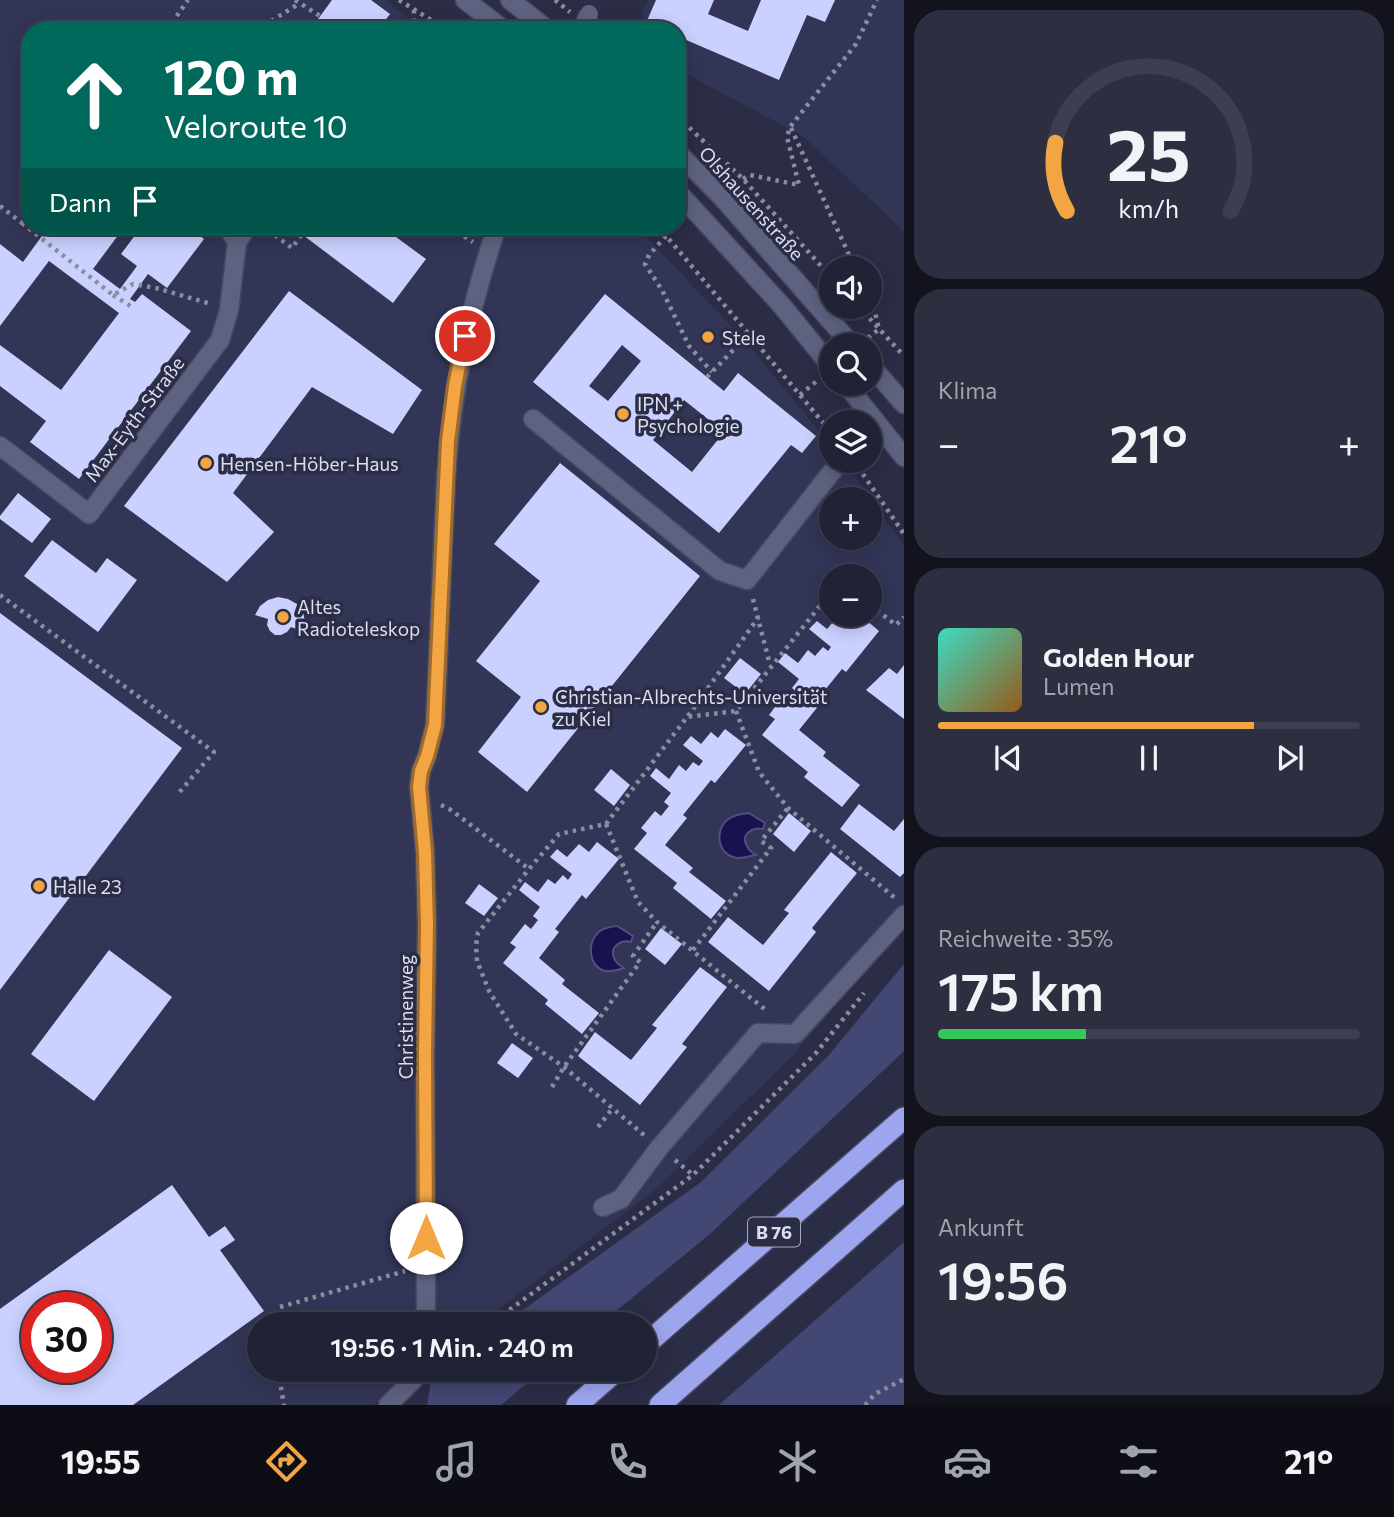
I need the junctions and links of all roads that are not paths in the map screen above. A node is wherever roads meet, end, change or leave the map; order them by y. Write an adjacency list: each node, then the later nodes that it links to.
1 (466, 0): 3 (street)
2 (510, 0): 4 (street)
3 (493, 21)
4 (537, 21)
5 (686, 161): 11 (street, Olshausenstraße)
6 (686, 201): 12 (street)
7 (233, 235): 10 (street)
8 (242, 235): 10 (street, Max-Eyth-Straße)
9 (494, 235): 25 (street, Christinenweg)
10 (237, 242): 18 (street, Max-Eyth-Straße)
11 (841, 333)
12 (819, 351)
13 (882, 378): 14 (street)
14 (904, 403): 16 (street)
15 (533, 419): 20 (street)
16 (882, 421)
17 (882, 436): 19 (street)
18 (0, 446)
19 (904, 457)
20 (831, 473)
21 (904, 915): 24 (street)
22 (904, 1118): 26 (highway, B 76)
23 (904, 1190): 31 (highway, B 76)
24 (603, 1207)
25 (426, 1312)
26 (657, 1335)
27 (409, 1382): 29 (street)
28 (604, 1382): 30 (highway)
29 (388, 1405)
30 (578, 1405)
31 (660, 1405)

